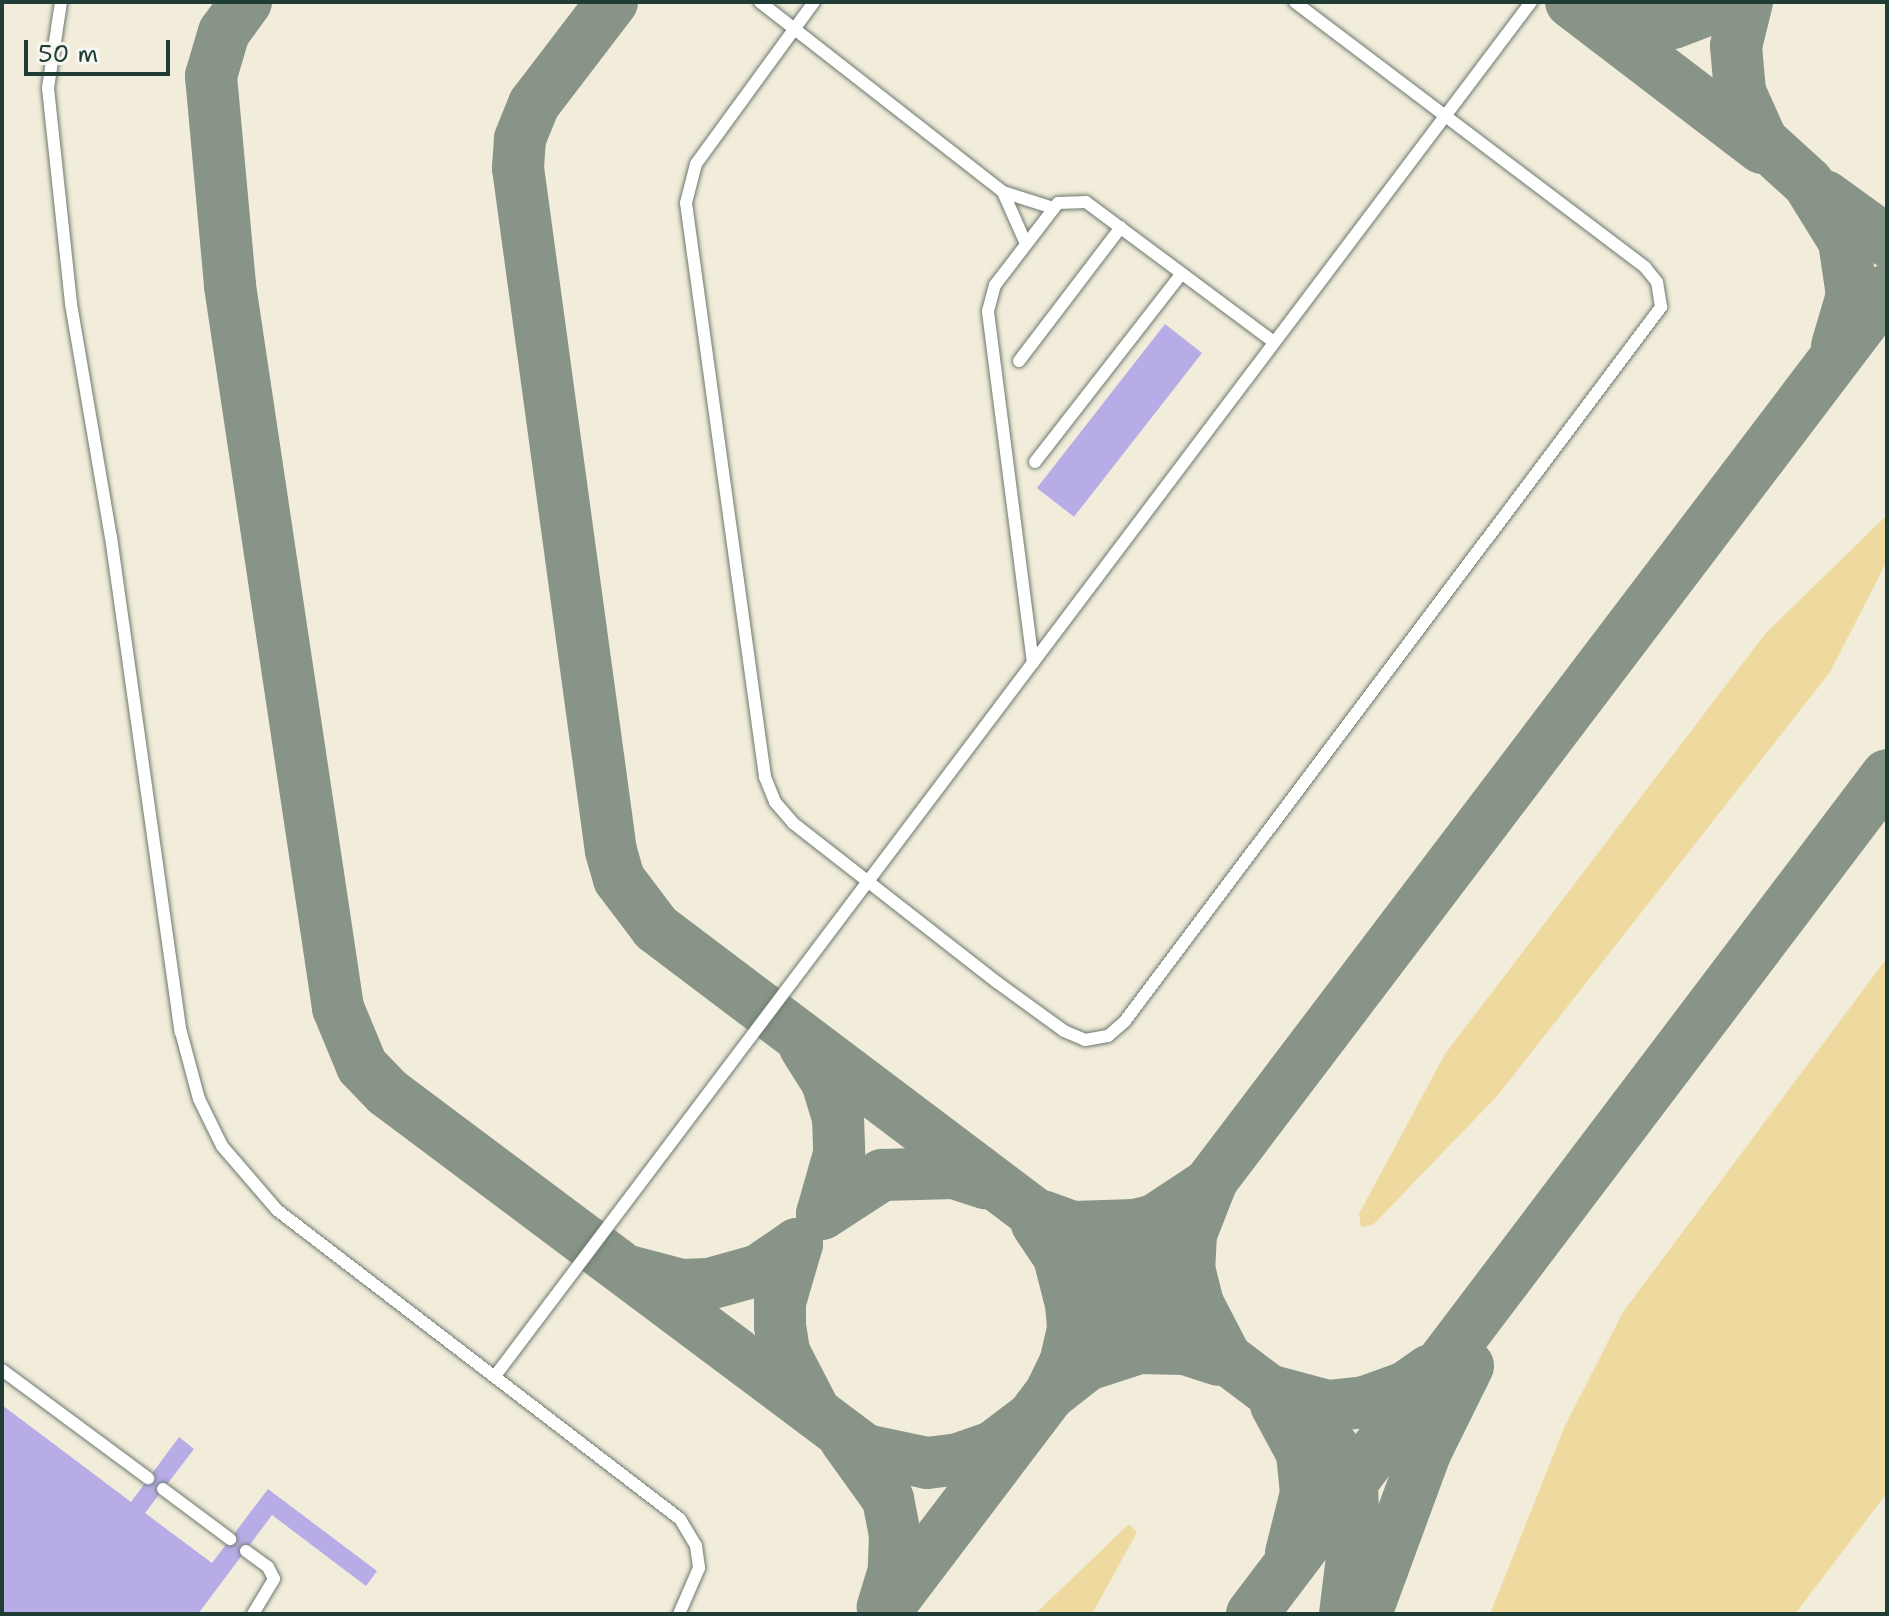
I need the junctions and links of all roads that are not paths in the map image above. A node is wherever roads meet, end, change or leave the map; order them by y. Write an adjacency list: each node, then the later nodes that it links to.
1 (61, 2): 19 (lane)
2 (760, 2): 6 (lane)
3 (814, 2): 6 (lane)
4 (1295, 2): 7 (lane)
5 (1531, 2): 7 (lane)
6 (793, 29): 8 (lane); 17 (lane)
7 (1448, 116): 13 (lane); 17 (lane)
8 (1003, 192): 9 (lane); 11 (lane)
9 (1053, 208): 10 (lane); 11 (lane)
10 (1121, 227): 12 (lane); 14 (lane)
11 (1026, 244): 16 (lane)
12 (1182, 273): 13 (lane); 15 (lane)
13 (1274, 342): 16 (lane)
14 (1019, 361)
15 (1035, 462)
16 (1033, 663): 17 (lane)
17 (866, 883): 19 (lane)
18 (2, 1370): 20 (lane)
19 (495, 1376): 25 (lane)
20 (148, 1478)
21 (163, 1489): 22 (lane)
22 (230, 1539)
23 (246, 1551): 24 (lane)
24 (253, 1614)
25 (679, 1614)

